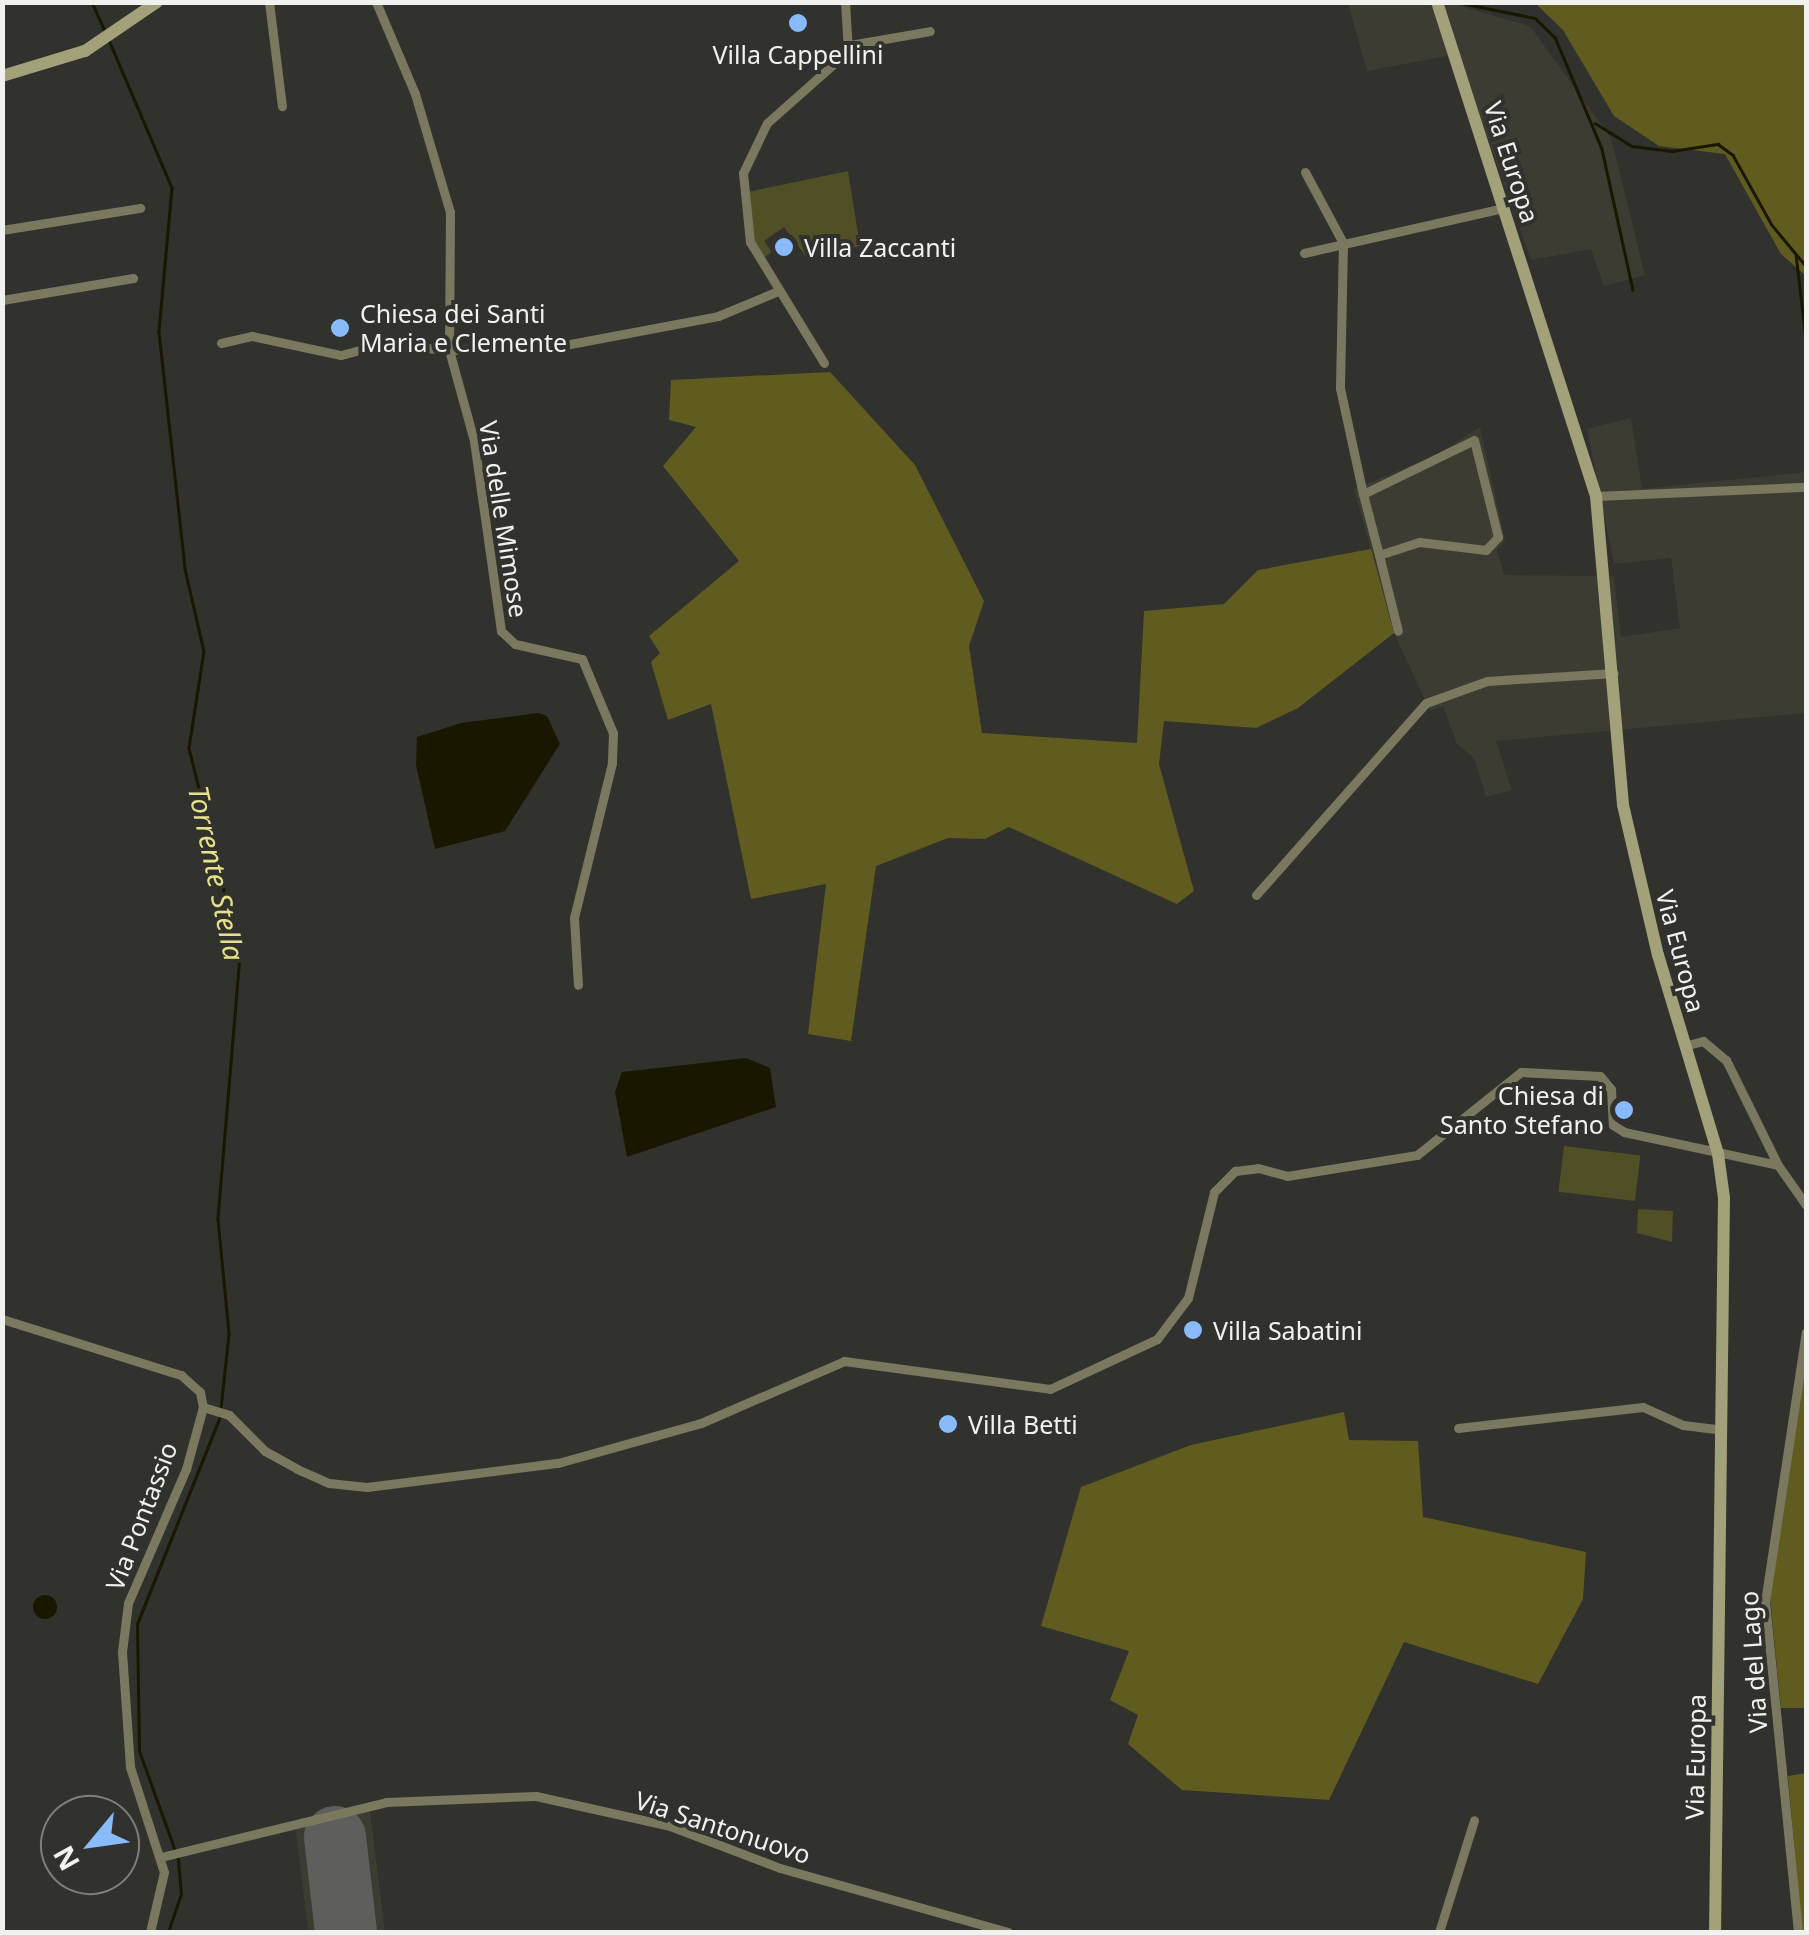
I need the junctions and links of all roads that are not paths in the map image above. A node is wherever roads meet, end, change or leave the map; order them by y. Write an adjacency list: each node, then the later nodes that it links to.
1 (157, 2): 8 (main road)
2 (269, 2): 9 (street)
3 (376, 2): 20 (street)
4 (845, 2): 7 (street)
5 (1437, 2): 12 (main road, Via Europa)
6 (930, 31): 7 (street)
7 (850, 45): 17 (street)
8 (2, 76)
9 (282, 106)
10 (1306, 172): 14 (street)
11 (140, 208): 13 (street)
12 (1504, 208): 14 (street); 24 (main road, Via Europa)
13 (2, 230)
14 (1344, 243): 15 (street); 23 (street)
15 (1304, 253)
16 (133, 278): 18 (street)
17 (778, 291): 20 (street); 21 (street)
18 (2, 300)
19 (221, 343): 20 (street)
20 (450, 350): 29 (street, Via delle Mimose)
21 (824, 363)
22 (1806, 486): 24 (street)
23 (1363, 494): 25 (street); 25 (street)
24 (1596, 496): 27 (main road, Via Europa)
25 (1379, 555): 26 (street)
26 (1398, 631)
27 (1614, 673): 28 (street); 30 (main road, Via Europa)
28 (1256, 895)
29 (578, 985)
30 (1684, 1046): 31 (main road, Via Europa); 32 (street)
31 (1718, 1154): 32 (street); 36 (street); 38 (main road, Via Europa)
32 (1778, 1165): 33 (street)
33 (1806, 1205)
34 (2, 1319): 36 (street)
35 (1806, 1332): 45 (street, Via del Lago)
36 (207, 1408): 40 (street, Via Pontassio)
37 (1458, 1428): 38 (street)
38 (1722, 1430): 44 (main road, Via Europa)
39 (1474, 1820): 43 (street)
40 (164, 1856): 41 (street, Via Pontassio); 42 (street, Via Santonuovo)
41 (150, 1932)
42 (1008, 1932)
43 (1439, 1932)
44 (1715, 1932)
45 (1798, 1932)

